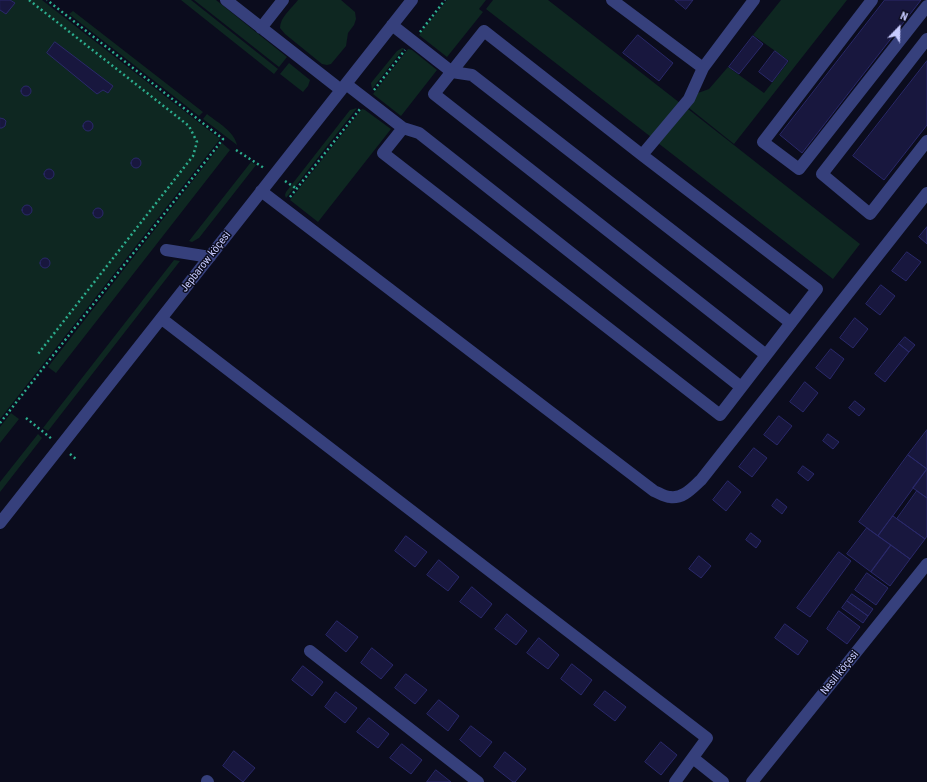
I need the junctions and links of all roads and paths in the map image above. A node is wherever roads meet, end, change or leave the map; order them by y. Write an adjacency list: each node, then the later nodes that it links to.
1 (29, 0): 25 (path)
2 (47, 0): 28 (path)
3 (226, 0): 11 (street)
4 (283, 0): 11 (street)
5 (412, 0): 10 (street, Jepbarow köçesi)
6 (612, 0): 13 (street)
7 (754, 0): 13 (street)
8 (872, 0): 9 (street)
9 (927, 6)
10 (392, 25): 14 (street); 15 (street, Jepbarow köçesi)
11 (261, 28): 15 (street)
12 (927, 39): 17 (street)
13 (702, 68): 18 (street)
14 (452, 72): 18 (street); 24 (street); 26 (street)
15 (344, 87): 16 (street); 19 (street, Jepbarow köçesi)
16 (402, 128): 27 (street); 27 (street)
17 (927, 141)
18 (642, 155): 24 (street)
19 (261, 191): 20 (street); 22 (street, Jepbarow köçesi)
20 (927, 193)
21 (166, 250): 22 (street)
22 (210, 257): 23 (street, Jepbarow köçesi)
23 (162, 318): 29 (street, Jepbarow köçesi); 33 (street)
24 (791, 324): 26 (street)
25 (38, 354)
26 (766, 354): 27 (street)
27 (741, 387)
28 (0, 423)
29 (0, 523)
30 (927, 564): 31 (street, Nesil köçesi)
31 (922, 579): 37 (street, Nesil köçesi)
32 (310, 651): 34 (street)
33 (693, 758): 35 (street); 36 (street)
34 (478, 782)
35 (675, 782)
36 (723, 782)
37 (752, 782)

